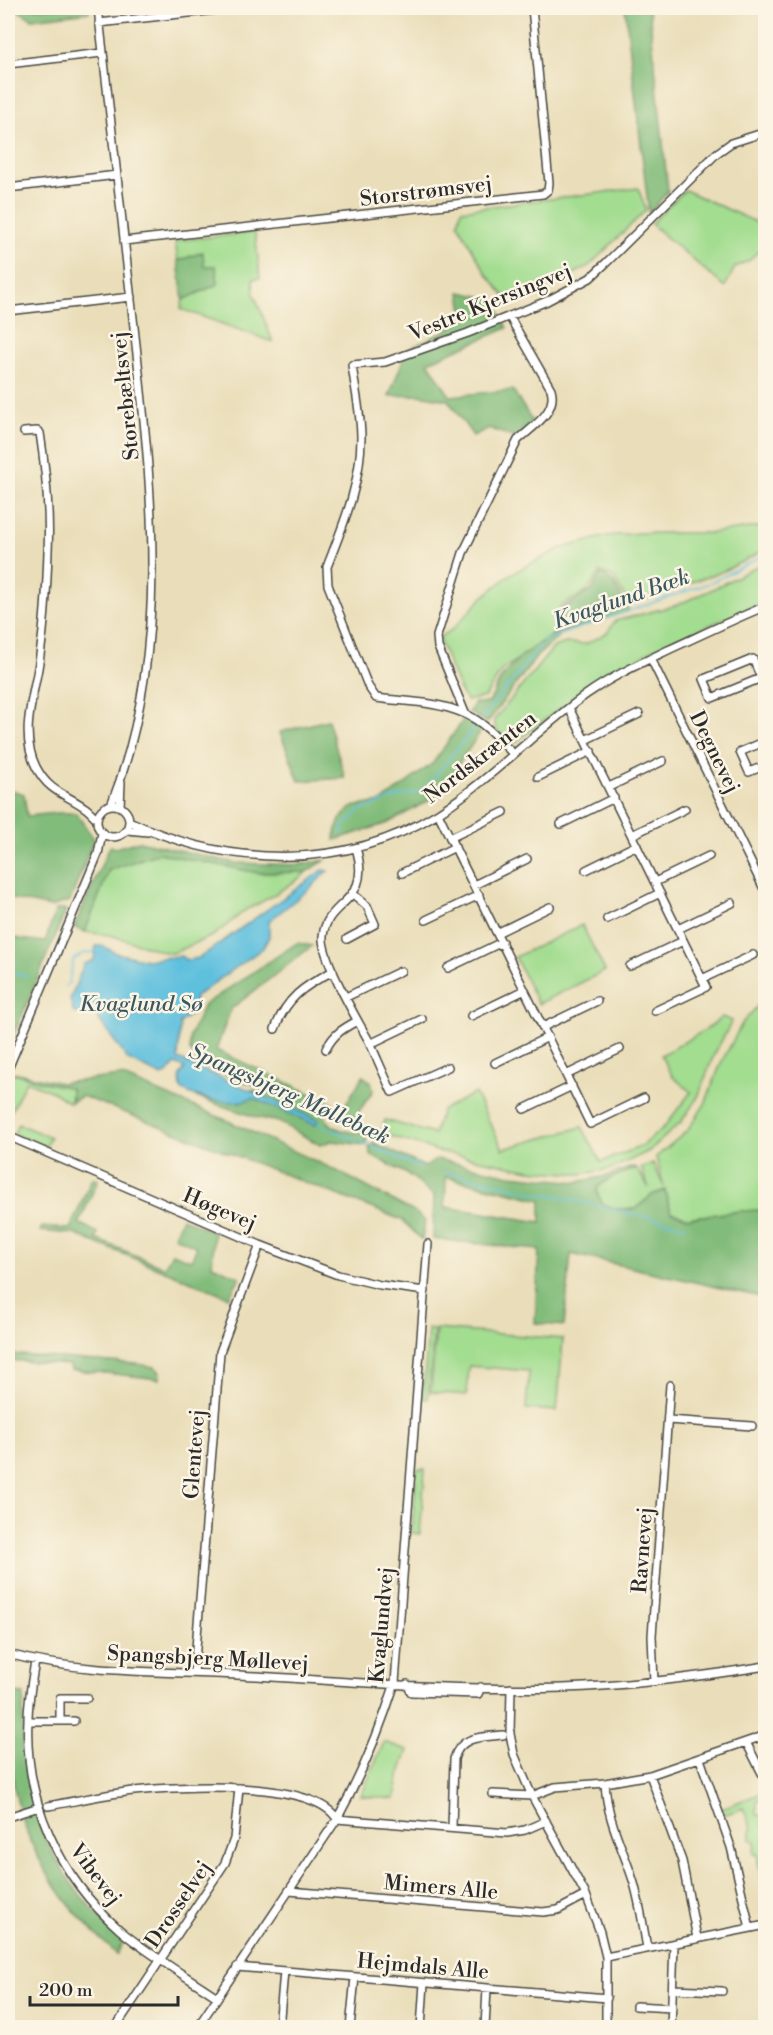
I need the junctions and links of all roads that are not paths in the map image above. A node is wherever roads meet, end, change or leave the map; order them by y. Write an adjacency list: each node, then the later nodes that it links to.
1 (98, 8): 4 (street, Storebæltsvej)
2 (234, 8): 4 (street)
3 (532, 8): 10 (street, Storstrømsvej)
4 (99, 23): 5 (street, Storebæltsvej)
5 (102, 53): 6 (street); 8 (street, Storebæltsvej)
6 (8, 64)
7 (765, 132): 13 (street, Vestre Kjersingvej)
8 (117, 175): 9 (street); 10 (street, Storebæltsvej)
9 (8, 188)
10 (124, 241): 11 (street, Storebæltsvej)
11 (130, 297): 12 (street); 28 (street, Storebæltsvej)
12 (8, 311)
13 (509, 316): 19 (street); 19 (street, Vestre Kjersingvej)
14 (24, 432): 32 (street)
15 (765, 606): 16 (street, Nordskrænten)
16 (651, 659): 18 (street, Nordskrænten); 59 (street, Degnevej)
17 (763, 677): 17 (street)
18 (568, 708): 21 (street); 24 (street, Nordskrænten)
19 (465, 713): 24 (street)
20 (639, 714): 21 (street)
21 (585, 740): 23 (street)
22 (765, 741): 26 (street)
23 (591, 751): 27 (street); 29 (street)
24 (513, 754): 37 (street, Nordskrænten)
25 (663, 761): 29 (street)
26 (765, 765)
27 (538, 777)
28 (121, 779): 31 (street, Storebæltsvej); 33 (street, Storebæltsvej)
29 (609, 787): 30 (street)
30 (614, 798): 40 (street); 44 (street)
31 (111, 805): 33 (street); 34 (street)
32 (83, 806): 34 (street); 38 (street)
33 (120, 807): 39 (street)
34 (103, 809): 38 (street)
35 (685, 809): 44 (street)
36 (504, 812): 46 (street)
37 (438, 813): 46 (street); 49 (street, Nordskrænten)
38 (98, 819): 42 (street)
39 (129, 821): 41 (street); 43 (street, Nordskrænten)
40 (561, 824)
41 (127, 830): 43 (street, Nordskrænten); 45 (street)
42 (102, 833): 45 (street); 50 (street)
43 (157, 833): 49 (street, Nordskrænten)
44 (632, 835): 47 (street)
45 (111, 837): 50 (street)
46 (450, 838): 48 (street)
47 (637, 845): 53 (street); 55 (street)
48 (455, 847): 54 (street); 56 (street)
49 (356, 848): 57 (street)
50 (98, 854): 91 (street)
51 (709, 856): 55 (street)
52 (527, 859): 56 (street)
53 (585, 870)
54 (402, 873)
55 (655, 882): 58 (street)
56 (474, 885): 60 (street)
57 (352, 893): 67 (street); 73 (street)
58 (660, 893): 63 (street); 65 (street)
59 (765, 893)
60 (479, 895): 64 (street); 66 (street)
61 (732, 903): 65 (street)
62 (550, 907): 66 (street)
63 (608, 919)
64 (426, 920)
65 (678, 929): 68 (street)
66 (497, 933): 69 (street)
67 (347, 939)
68 (683, 940): 71 (street); 75 (street)
69 (502, 942): 72 (street); 76 (street)
70 (753, 955): 75 (street)
71 (630, 966)
72 (448, 968)
73 (333, 971): 77 (street); 84 (street)
74 (401, 971): 77 (street)
75 (702, 979): 79 (street)
76 (525, 990): 80 (street); 83 (street)
77 (346, 997): 82 (street)
78 (597, 1001): 83 (street)
79 (655, 1011)
80 (471, 1016)
81 (422, 1019): 86 (street)
82 (357, 1021): 86 (street); 87 (street)
83 (543, 1027): 85 (street)
84 (275, 1029)
85 (548, 1037): 89 (street); 92 (street)
86 (370, 1044): 90 (street)
87 (326, 1049)
88 (620, 1049): 92 (street)
89 (495, 1063)
90 (448, 1066)
91 (8, 1069)
92 (566, 1075): 93 (street)
93 (572, 1086): 94 (street); 95 (street)
94 (644, 1098)
95 (524, 1109)
96 (8, 1136): 98 (street, Høgevej)
97 (428, 1244): 99 (street, Kvaglundvej)
98 (260, 1245): 99 (street, Høgevej); 106 (street, Glentevej)
99 (425, 1291): 108 (street, Kvaglundvej)
100 (670, 1385): 101 (street, Ravnevej)
101 (668, 1420): 102 (street); 107 (street, Ravnevej)
102 (752, 1426)
103 (8, 1654): 104 (street, Spangsbjerg Møllevej)
104 (35, 1661): 106 (street, Spangsbjerg Møllevej); 111 (street, Vibevej)
105 (765, 1666): 107 (street, Spangsbjerg Møllevej)
106 (194, 1673): 108 (street, Spangsbjerg Møllevej)
107 (654, 1682): 109 (street, Spangsbjerg Møllevej)
108 (395, 1683): 109 (street, Spangsbjerg Møllevej); 127 (street, Kvaglundvej)
109 (511, 1688): 123 (street)
110 (87, 1698): 112 (street)
111 (28, 1721): 112 (street); 125 (street, Vibevej)
112 (60, 1721): 113 (street)
113 (74, 1721)
114 (503, 1735): 129 (street)
115 (765, 1735): 116 (street)
116 (746, 1742): 117 (street); 119 (street)
117 (700, 1759): 118 (street); 133 (street)
118 (650, 1775): 120 (street); 134 (street)
119 (765, 1781)
120 (605, 1783): 123 (street); 136 (street)
121 (239, 1788): 124 (street); 127 (street); 138 (street, Drosselvej)
122 (493, 1794): 123 (street)
123 (532, 1796): 128 (street)
124 (48, 1806)
125 (39, 1807): 126 (street); 138 (street, Vibevej)
126 (8, 1817)
127 (337, 1819): 129 (street); 130 (street, Kvaglundvej)
128 (546, 1821): 129 (street); 131 (street)
129 (452, 1828)
130 (289, 1891): 131 (street, Mimers Alle); 139 (street, Kvaglundvej)
131 (586, 1895): 137 (street)
132 (765, 1925): 133 (street)
133 (750, 1928): 134 (street)
134 (697, 1938): 135 (street)
135 (674, 1944): 136 (street); 144 (street)
136 (647, 1948): 137 (street)
137 (606, 1957): 147 (street)
138 (161, 1959): 146 (street, Vibevej); 150 (street, Drosselvej)
139 (237, 1967): 140 (street, Hejmdals Alle); 146 (street, Kvaglundvej)
140 (284, 1971): 141 (street, Hejmdals Alle); 152 (street)
141 (355, 1977): 142 (street, Hejmdals Alle); 153 (street)
142 (424, 1983): 143 (street, Hejmdals Alle); 154 (street)
143 (487, 1988): 147 (street, Hejmdals Alle); 155 (street)
144 (673, 1989): 145 (street); 149 (street)
145 (722, 1991)
146 (217, 1996): 151 (street, Kvaglundvej)
147 (607, 1998): 156 (street)
148 (636, 2006): 149 (street)
149 (672, 2008): 157 (street)
150 (115, 2028)
151 (196, 2028)
152 (279, 2028)
153 (350, 2028)
154 (421, 2028)
155 (485, 2028)
156 (606, 2028)
157 (671, 2028)

